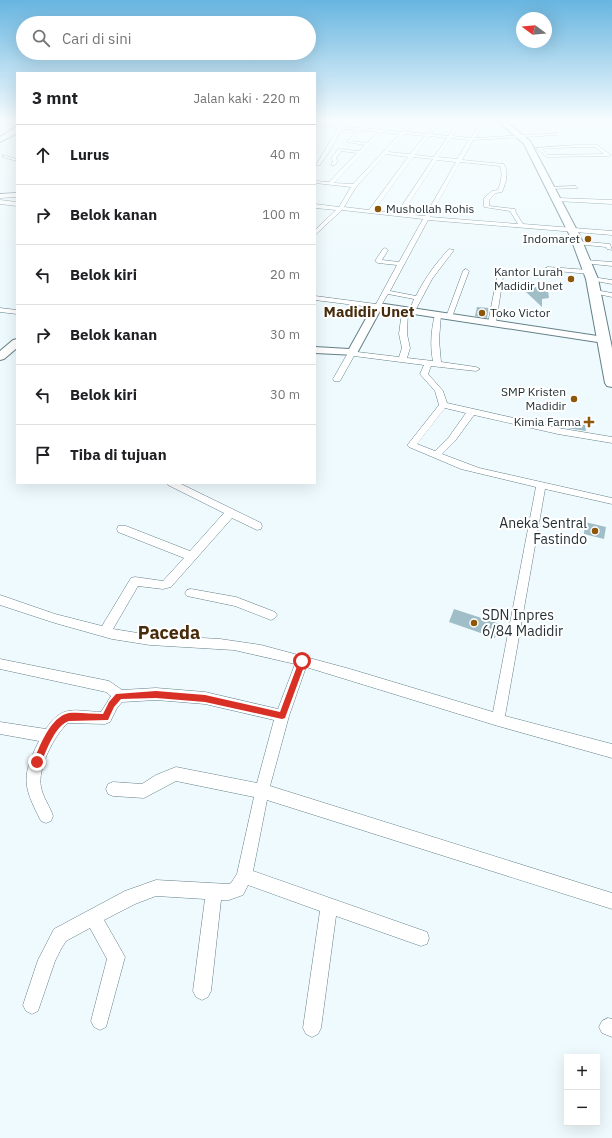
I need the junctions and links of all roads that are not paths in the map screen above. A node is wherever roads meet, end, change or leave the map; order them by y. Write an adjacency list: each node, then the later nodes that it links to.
1 (339, 174): 9 (street)
2 (366, 174): 10 (street)
3 (398, 174): 23 (street)
4 (425, 174): 24 (street)
5 (451, 174): 25 (street)
6 (505, 174): 22 (street)
7 (545, 174): 12 (highway)
8 (316, 182): 9 (street)
9 (330, 184): 10 (street)
10 (354, 186): 21 (street)
11 (576, 187): 12 (street)
12 (550, 188): 16 (highway)
13 (16, 194): 14 (street)
14 (0, 196)
15 (509, 200): 22 (street)
16 (558, 200): 18 (street); 27 (highway)
17 (0, 202): 19 (street)
18 (612, 202)
19 (16, 204)
20 (316, 206): 21 (street)
21 (340, 209): 23 (street); 28 (street)
22 (513, 210): 26 (street)
23 (370, 212): 24 (street)
24 (398, 215): 25 (street)
25 (427, 218): 26 (street); 34 (street)
26 (522, 226): 27 (street)
27 (572, 230): 29 (street); 30 (highway)
28 (316, 232)
29 (612, 233)
30 (578, 243): 31 (street); 37 (highway)
31 (612, 248)
32 (385, 250): 34 (street)
33 (451, 250): 46 (street)
34 (401, 264): 42 (street)
35 (612, 264): 37 (street)
36 (548, 270): 37 (street)
37 (589, 270): 38 (street); 41 (street); 43 (highway)
38 (612, 270)
39 (466, 272): 52 (street)
40 (500, 278): 53 (street)
41 (612, 282)
42 (385, 292): 46 (street); 47 (street)
43 (595, 292): 44 (street); 55 (highway)
44 (612, 295)
45 (316, 298): 47 (street)
46 (418, 298): 49 (street)
47 (378, 306): 49 (street); 57 (street)
48 (0, 310): 50 (street)
49 (408, 311): 51 (street); 59 (street)
50 (16, 312)
51 (438, 315): 52 (street); 61 (street)
52 (449, 317): 53 (street)
53 (492, 323): 55 (street)
54 (16, 343): 58 (street)
55 (607, 347): 63 (highway)
56 (316, 350): 57 (street)
57 (352, 353): 59 (street); 64 (street)
58 (1, 355)
59 (402, 360): 60 (street)
60 (428, 363): 61 (street); 66 (street)
61 (437, 364): 62 (street)
62 (476, 369)
63 (611, 371): 65 (highway)
64 (337, 379)
65 (612, 383)
66 (443, 405): 67 (street); 69 (street)
67 (472, 411): 68 (street); 69 (street)
68 (612, 440)
69 (436, 455): 71 (street)
70 (173, 484): 73 (street)
71 (542, 485): 72 (street); 85 (street)
72 (612, 501)
73 (230, 513): 74 (street); 76 (street)
74 (257, 526)
75 (122, 529): 76 (street)
76 (192, 556): 80 (street)
77 (191, 593): 79 (street)
78 (0, 600): 80 (street)
79 (271, 615)
80 (105, 632): 81 (street)
81 (302, 661): 84 (street); 85 (street)
82 (0, 664): 83 (street)
83 (119, 696): 84 (street); 87 (street)
84 (282, 716): 90 (street)
85 (498, 720): 88 (street)
86 (0, 728): 87 (street)
87 (50, 736): 91 (street)
88 (612, 751)
89 (112, 789): 90 (street)
90 (262, 791): 92 (street); 94 (street)
91 (46, 816)
92 (244, 876): 93 (street); 95 (street)
93 (214, 891): 96 (street); 98 (street)
94 (612, 901)
95 (329, 906): 97 (street); 101 (street)
96 (94, 917): 99 (street); 100 (street)
97 (422, 938)
98 (202, 991)
99 (32, 1005)
100 (100, 1021)
101 (312, 1028)

